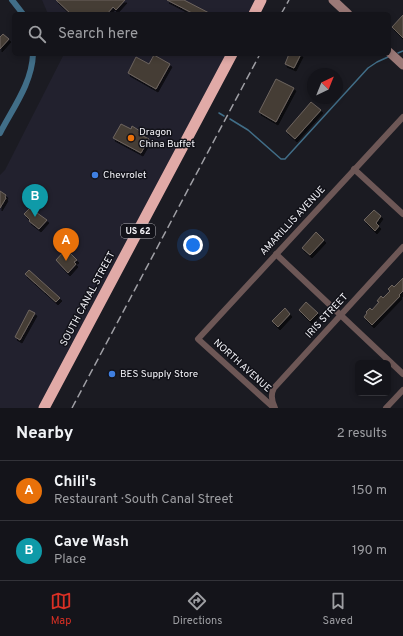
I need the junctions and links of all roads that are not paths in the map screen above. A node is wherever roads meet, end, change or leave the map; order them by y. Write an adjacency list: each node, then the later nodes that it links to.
1 (261, 0): 3 (highway)
2 (333, 0): 4 (main road)
3 (255, 12)
4 (346, 12)
5 (391, 54): 7 (main road)
6 (231, 56): 18 (highway, SOUTH CANAL STREET / US 62)
7 (403, 65)
8 (403, 116): 9 (street, AMARILLIS AVENUE)
9 (354, 169): 10 (street); 12 (street, AMARILLIS AVENUE)
10 (403, 214)
11 (403, 247): 13 (street, IRIS STREET)
12 (276, 254): 13 (street); 14 (street, AMARILLIS AVENUE)
13 (340, 315): 15 (street); 17 (street, IRIS STREET)
14 (198, 339): 19 (street, NORTH AVENUE)
15 (403, 374)
16 (403, 390): 20 (street)
17 (272, 400): 19 (street, NORTH AVENUE)
18 (44, 408)
19 (275, 408)
20 (386, 408)

